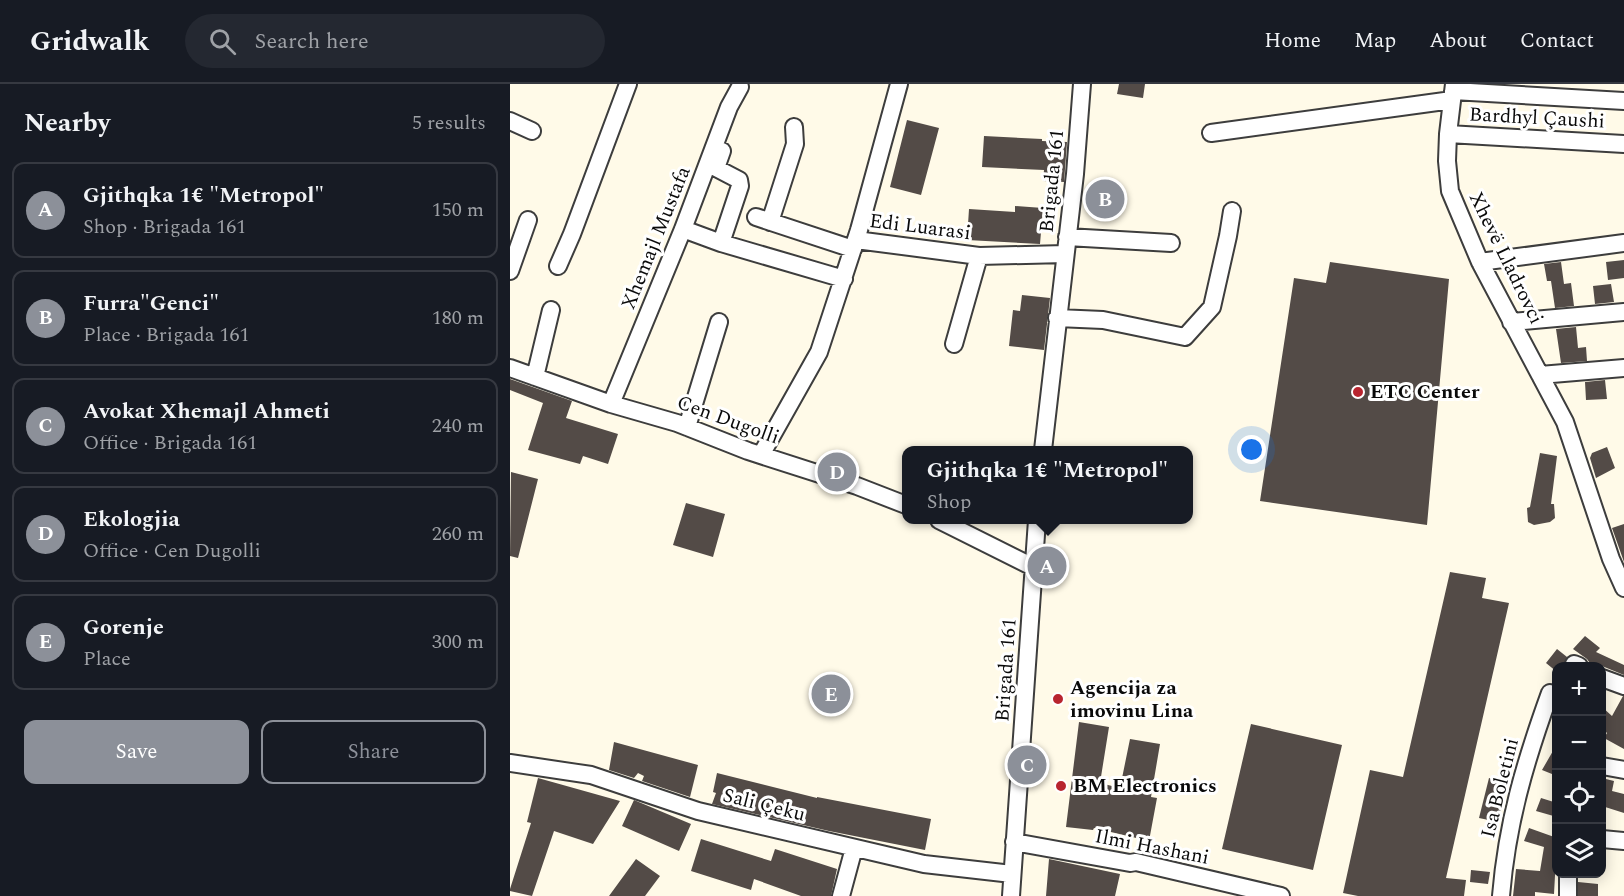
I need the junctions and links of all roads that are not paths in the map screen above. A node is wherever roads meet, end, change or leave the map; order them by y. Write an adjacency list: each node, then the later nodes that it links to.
1 (628, 84): 24 (street)
2 (899, 84): 20 (street)
3 (1082, 84): 16 (street, Brigada 161)
4 (745, 86): 15 (street, Xhemajl Mustafa); 17 (street)
5 (1453, 92): 6 (street); 10 (street); 11 (street, Xhevë Lladrovci)
6 (1624, 101)
7 (510, 121): 9 (street)
8 (795, 128): 20 (street, Edi Luarasi)
9 (532, 131)
10 (1211, 133)
11 (1448, 134): 12 (street, Bardhyl Çaushi); 23 (street, Xhevë Lladrovci)
12 (1624, 144)
13 (1232, 212): 29 (street)
14 (528, 220): 25 (street)
15 (683, 229): 17 (street); 37 (street, Xhemajl Mustafa)
16 (1067, 237): 18 (street); 21 (street, Brigada 161)
17 (721, 243): 26 (street)
18 (1171, 243)
19 (1624, 243): 23 (street)
20 (854, 244): 22 (street, Edi Luarasi); 26 (street)
21 (1065, 254): 22 (street, Edi Luarasi); 29 (street, Brigada 161)
22 (979, 256): 32 (street, Edi Luarasi)
23 (1480, 262): 31 (street, Xhevë Lladrovci)
24 (558, 266)
25 (510, 271)
26 (844, 279): 40 (street)
27 (551, 310): 36 (street)
28 (1624, 312): 31 (street)
29 (1057, 318): 39 (street, Brigada 161)
30 (719, 322): 38 (street)
31 (1511, 322): 35 (street, Xhevë Lladrovci)
32 (954, 344)
33 (510, 368): 36 (street, Cen Dugolli)
34 (1624, 368): 35 (street)
35 (1540, 375): 45 (street, Xhevë Lladrovci)
36 (535, 377): 37 (street, Cen Dugolli)
37 (611, 404): 38 (street, Cen Dugolli)
38 (687, 427): 40 (street, Cen Dugolli)
39 (1043, 446)
40 (760, 455): 41 (street, Cen Dugolli)
41 (902, 503)
42 (949, 524): 44 (street)
43 (1037, 524): 44 (street, Brigada 161)
44 (1035, 568): 54 (street, Brigada 161)
45 (1624, 588)
46 (1606, 679): 47 (street)
47 (1624, 686)
48 (1550, 693): 61 (street, Isa Boletini)
49 (510, 762): 55 (street, Sali Çeku)
50 (1606, 767): 51 (street)
51 (1624, 770)
52 (1606, 839): 53 (street)
53 (1624, 841)
54 (1014, 842): 56 (street, Brigada 161); 60 (street, Ilmi Hashani)
55 (854, 848): 56 (street, Sali Çeku); 58 (street)
56 (1012, 874): 59 (street, Brigada 161)
57 (1568, 878): 62 (street)
58 (841, 896)
59 (1011, 896)
60 (1281, 896)
61 (1501, 896)
62 (1568, 896)

